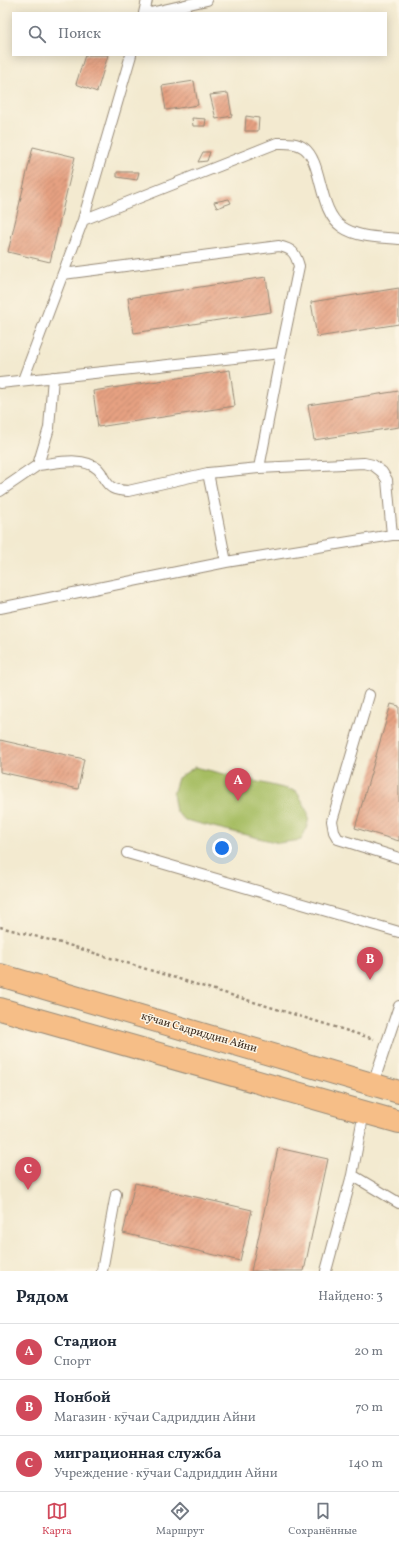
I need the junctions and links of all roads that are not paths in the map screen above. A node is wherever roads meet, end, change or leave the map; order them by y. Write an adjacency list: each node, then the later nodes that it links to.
1 (147, 0): 3 (lane)
2 (207, 0): 4 (lane)
3 (144, 12)
4 (154, 12)
5 (131, 56): 6 (lane)
6 (83, 220): 7 (lane); 8 (lane)
7 (399, 239)
8 (63, 274): 9 (lane); 11 (lane)
9 (281, 353): 10 (lane); 14 (lane)
10 (53, 376): 11 (lane); 13 (lane)
11 (23, 380): 12 (lane)
12 (0, 382)
13 (38, 465): 15 (lane); 16 (lane)
14 (259, 468): 15 (lane); 17 (lane)
15 (208, 473): 18 (lane)
16 (0, 491)
17 (395, 535): 18 (lane)
18 (226, 562): 19 (lane)
19 (0, 608)
20 (369, 694): 22 (lane)
21 (127, 853): 23 (lane)
22 (399, 858)
23 (399, 932)
24 (0, 974): 27 (highway, кӯчаи Садриддин Айни)
25 (399, 1006): 27 (lane)
26 (0, 1009): 29 (highway)
27 (373, 1084): 28 (highway, кӯчаи Садриддин Айни)
28 (399, 1092)
29 (364, 1112): 30 (highway); 31 (lane)
30 (399, 1122)
31 (352, 1175): 33 (lane); 35 (lane)
32 (116, 1194): 34 (lane)
33 (399, 1203)
34 (102, 1271)
35 (326, 1271)

